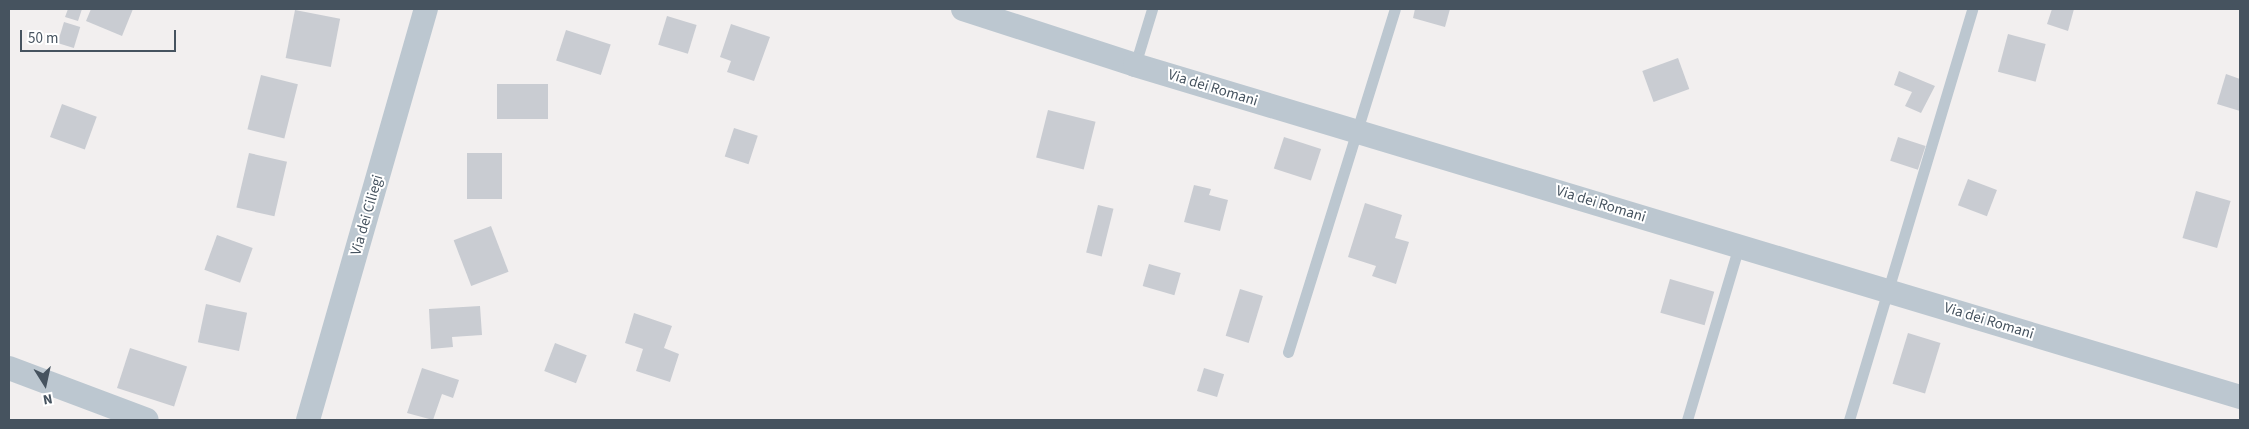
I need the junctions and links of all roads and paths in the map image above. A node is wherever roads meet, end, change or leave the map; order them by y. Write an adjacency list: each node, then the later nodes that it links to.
1 (426, 9): 14 (street, Via dei Ciliegi)
2 (963, 9): 6 (street, Via dei Romani)
3 (1152, 9): 6 (lane)
4 (1395, 9): 7 (lane)
5 (1972, 9): 9 (lane)
6 (1135, 64): 7 (street, Via dei Romani)
7 (1357, 131): 8 (street, Via dei Romani); 10 (lane)
8 (1739, 246): 9 (street, Via dei Romani); 15 (lane)
9 (1888, 291): 12 (street, Via dei Romani); 16 (lane)
10 (1288, 352)
11 (9, 368): 13 (street)
12 (2240, 397)
13 (147, 420)
14 (308, 420)
15 (1687, 420)
16 (1849, 420)

